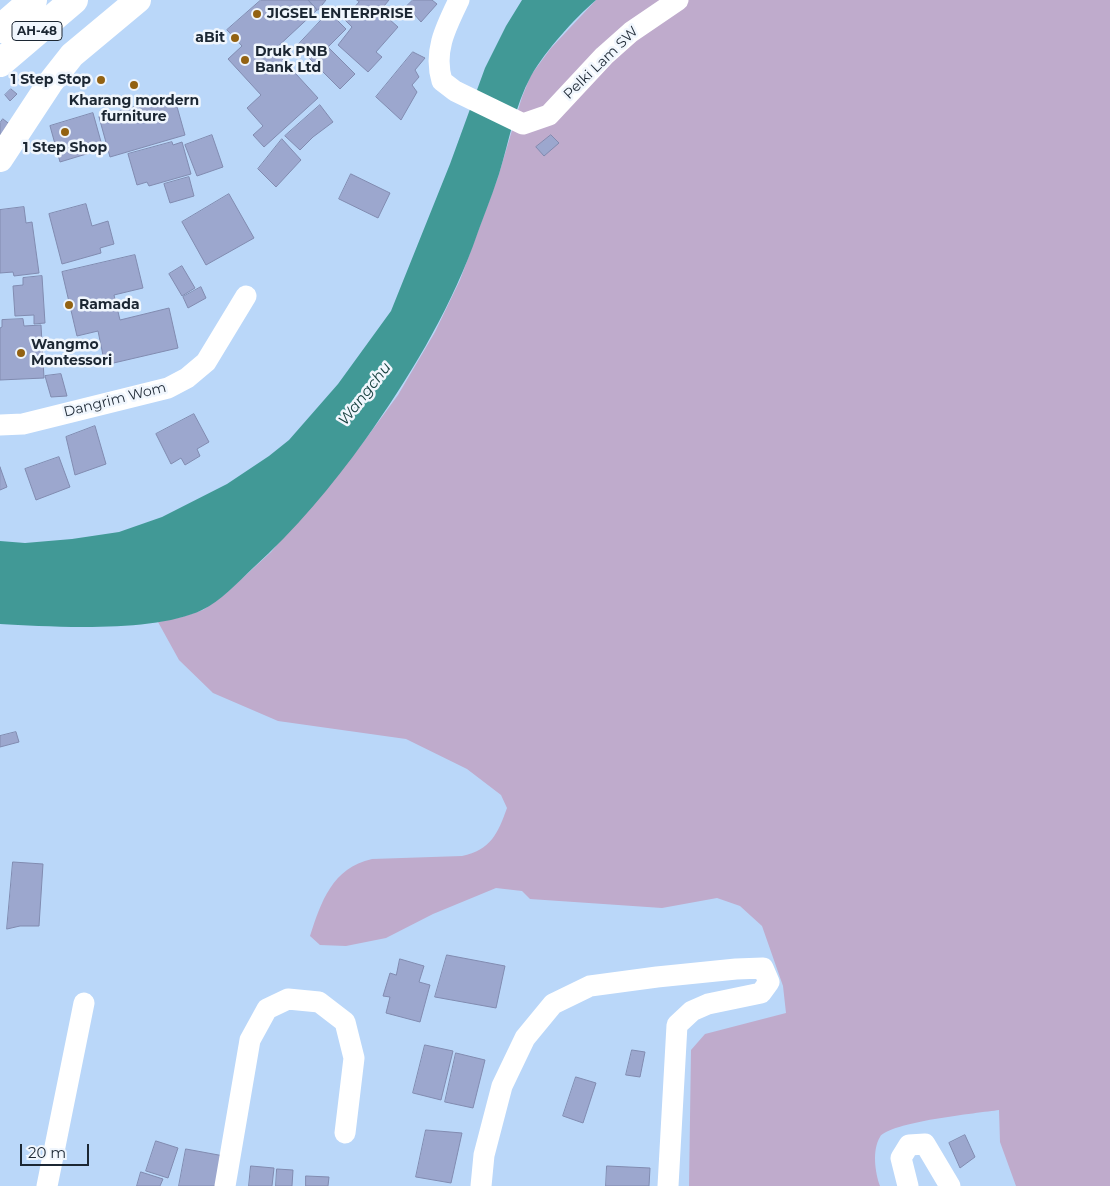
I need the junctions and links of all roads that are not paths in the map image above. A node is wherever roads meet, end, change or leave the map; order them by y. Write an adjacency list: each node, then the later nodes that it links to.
1 (33, 0): 6 (highway, AH-48)
2 (74, 0): 7 (highway, AH-48)
3 (138, 0): 8 (street)
4 (459, 0): 5 (street, Pelki Lam SW)
5 (678, 0)
6 (0, 28)
7 (0, 63)
8 (0, 159)
9 (246, 296): 10 (street, Dangrim Wom)
10 (0, 425)
11 (84, 1003): 13 (street)
12 (345, 1133): 14 (street)
13 (47, 1186)
14 (225, 1186)
15 (481, 1186): 16 (street)
16 (668, 1186)
17 (908, 1186): 18 (street)
18 (950, 1186)

